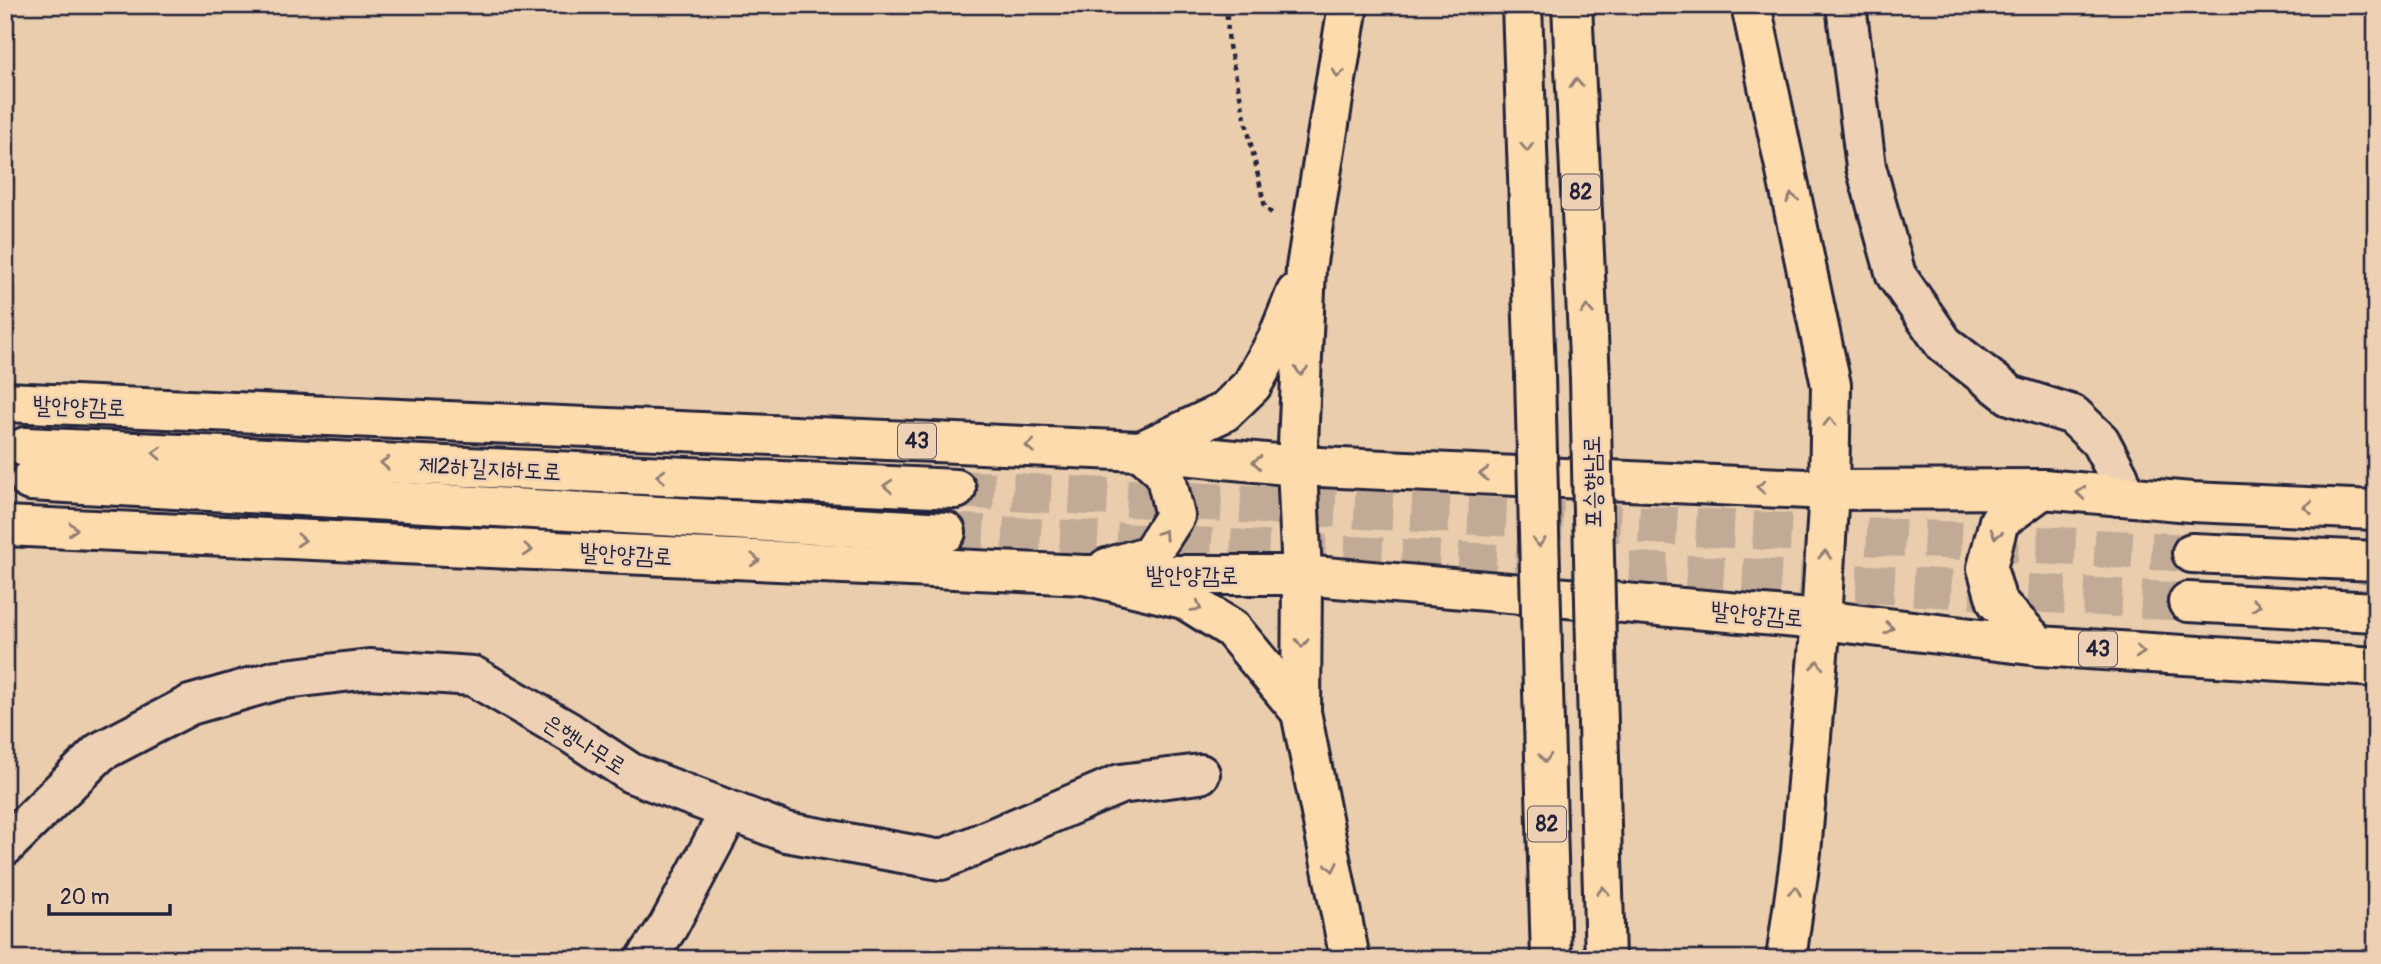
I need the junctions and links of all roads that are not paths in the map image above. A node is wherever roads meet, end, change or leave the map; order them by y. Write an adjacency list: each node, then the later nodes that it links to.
1 (1348, 5): 6 (main road, one-way to 6)
2 (1522, 5): 32 (main road, 82, one-way to 32, bridge)
3 (1572, 5): 33 (main road, 포승향남로 / 82, one-way to 3, bridge)
4 (1751, 5): 12 (main road, one-way to 4)
5 (1846, 5): 13 (street)
6 (1308, 257): 8 (main road); 9 (main road, one-way to 9)
7 (5, 402): 8 (main road, 발안양감로 / 43, one-way to 7)
8 (1141, 451): 9 (main road, 발안양감로 / 43, one-way to 8); 19 (main road, one-way to 8)
9 (1297, 466): 12 (main road, 발안양감로 / 43, one-way to 9); 20 (main road)
10 (956, 489): 16 (main road, 제2하길지하도로, one-way to 16)
11 (2043, 489): 12 (main road, 발안양감로 / 43); 13 (main road, 발안양감로 / 43, one-way to 11); 24 (main road, one-way to 24)
12 (1829, 490): 23 (main road, one-way to 12)
13 (2118, 496): 14 (main road, 발안양감로 / 43, one-way to 13)
14 (2376, 510)
15 (5, 526): 19 (main road, 발안양감로 / 43, one-way to 19)
16 (946, 532)
17 (2192, 552): 18 (main road)
18 (2376, 561)
19 (1085, 575): 20 (main road, 발안양감로 / 43); 26 (main road, one-way to 26)
20 (1303, 575): 23 (main road, 발안양감로 / 43); 26 (main road, one-way to 26)
21 (2188, 601): 22 (main road, one-way to 22)
22 (2376, 612)
23 (1821, 620): 24 (main road, 발안양감로 / 43, one-way to 24); 34 (main road, one-way to 23)
24 (2039, 646): 25 (main road, 발안양감로 / 43, one-way to 25)
25 (2376, 667)
26 (1301, 712): 31 (main road, one-way to 31)
27 (1200, 774): 28 (street, 은행나무로)
28 (730, 811): 29 (street, 은행나무로); 30 (street)
29 (5, 846)
30 (646, 959)
31 (1350, 959)
32 (1551, 959)
33 (1605, 959)
34 (1786, 959)

